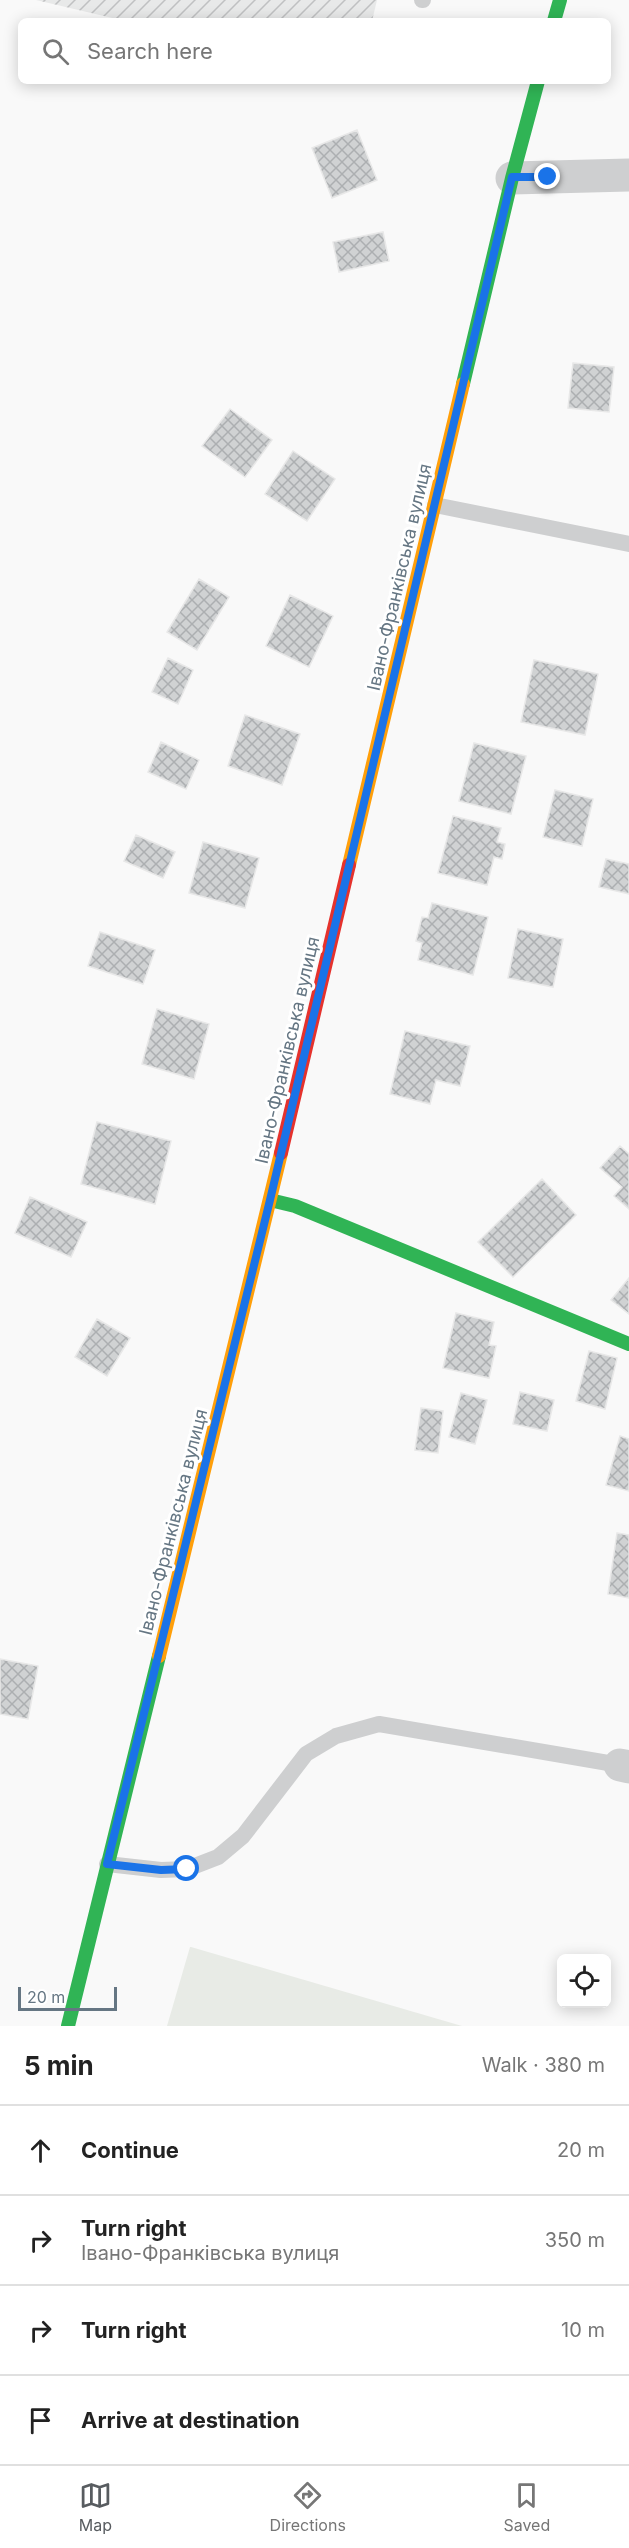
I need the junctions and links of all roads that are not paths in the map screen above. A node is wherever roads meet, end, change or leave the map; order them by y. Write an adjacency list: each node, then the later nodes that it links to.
1 (560, 0): 2 (main road)
2 (555, 18)
3 (537, 84): 5 (main road, Івано-Франківська вулиця)
4 (629, 175): 5 (street)
5 (512, 177): 6 (main road, Івано-Франківська вулиця)
6 (435, 505): 7 (lane); 8 (main road, Івано-Франківська вулиця)
7 (629, 544)
8 (270, 1200): 9 (main road); 11 (main road, Івано-Франківська вулиця)
9 (629, 1344)
10 (625, 1766): 11 (lane)
11 (107, 1864): 12 (main road, Івано-Франківська вулиця)
12 (68, 2026)

